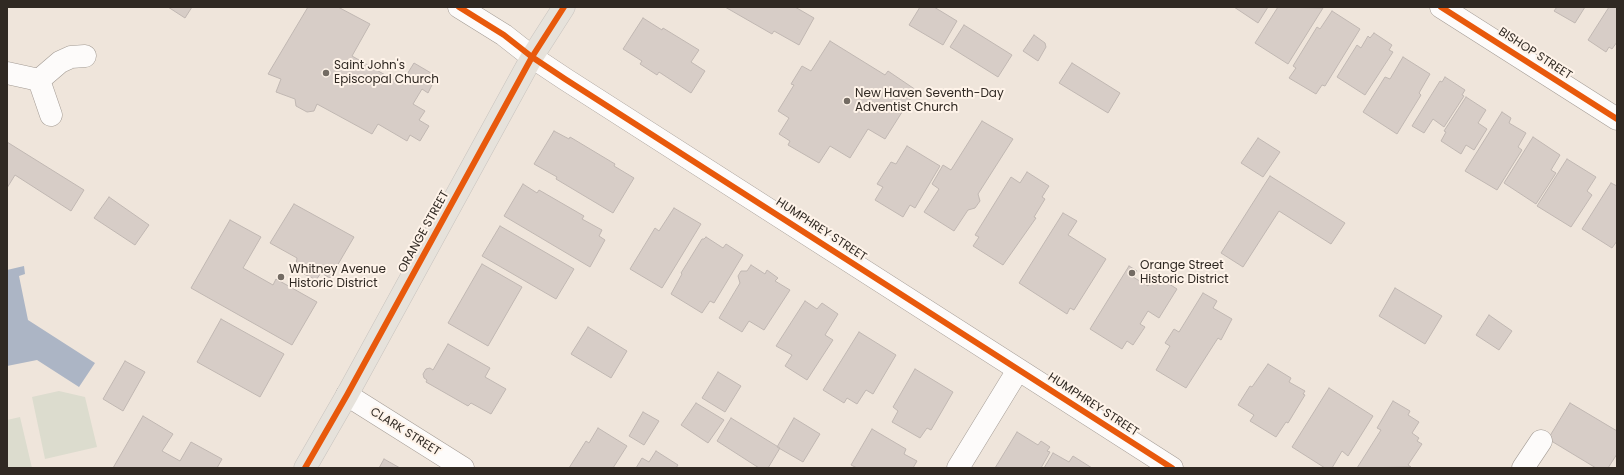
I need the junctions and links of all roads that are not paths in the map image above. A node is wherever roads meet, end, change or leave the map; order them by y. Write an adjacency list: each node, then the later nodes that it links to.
1 (459, 7): 5 (street, HUMPHREY STREET)
2 (564, 7): 5 (main road, ORANGE STREET)
3 (1442, 7): 9 (street, BISHOP STREET)
4 (85, 56): 7 (street)
5 (532, 58): 10 (street, HUMPHREY STREET); 11 (main road, ORANGE STREET)
6 (7, 73): 7 (street)
7 (39, 80): 8 (street)
8 (51, 115)
9 (1617, 119)
10 (1018, 370): 15 (street); 16 (street, HUMPHREY STREET)
11 (347, 395): 13 (main road, ORANGE STREET); 14 (street, CLARK STREET)
12 (1541, 441): 17 (street)
13 (305, 468)
14 (463, 468)
15 (958, 468)
16 (1172, 468)
17 (1523, 468)

